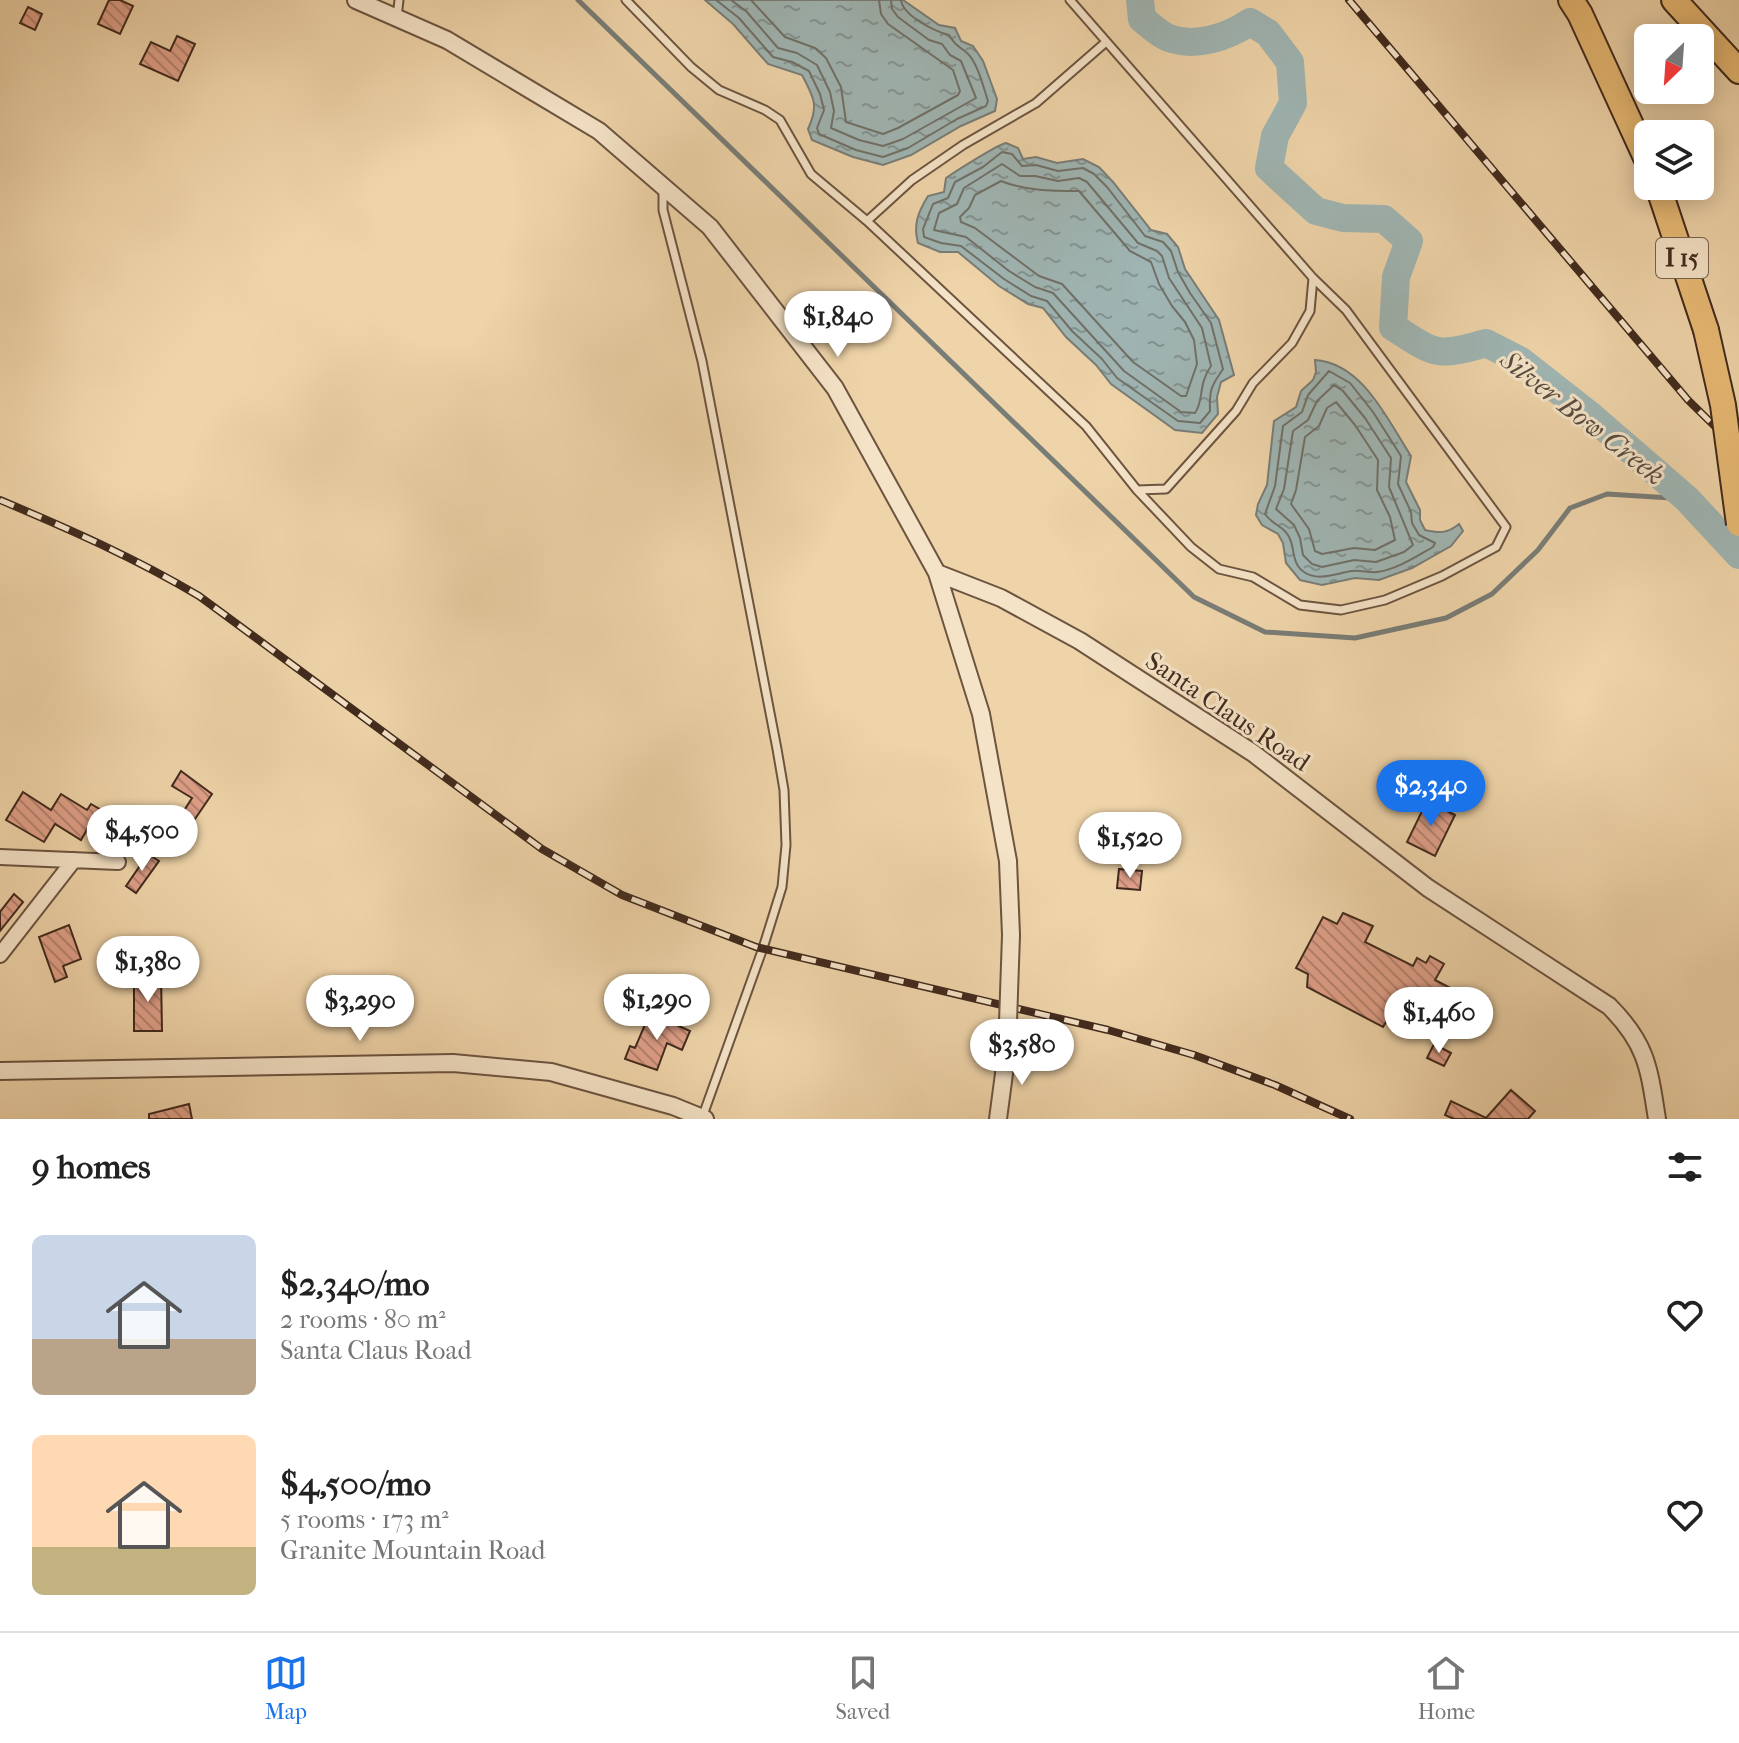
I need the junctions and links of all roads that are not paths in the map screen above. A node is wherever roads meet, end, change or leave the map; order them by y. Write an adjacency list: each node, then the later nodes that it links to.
1 (356, 0): 6 (street)
2 (626, 0): 12 (lane)
3 (1070, 0): 7 (lane)
4 (1571, 0): 9 (highway)
5 (1674, 0): 8 (highway)
6 (398, 8): 10 (street)
7 (1106, 42): 12 (lane); 13 (lane)
8 (1739, 71)
9 (1634, 132)
10 (663, 187): 16 (street); 22 (lane)
11 (1663, 200): 15 (highway, I 15, bridge)
12 (867, 221): 14 (lane)
13 (1313, 278): 14 (lane); 14 (lane)
14 (1137, 490)
15 (1739, 524)
16 (937, 573): 23 (street, bridge); 24 (street, Santa Claus Road)
17 (0, 857): 18 (street)
18 (74, 860): 19 (street); 20 (street)
19 (118, 862)
20 (0, 955)
21 (0, 1071): 22 (street)
22 (703, 1118)
23 (998, 1119)
24 (1657, 1119)

